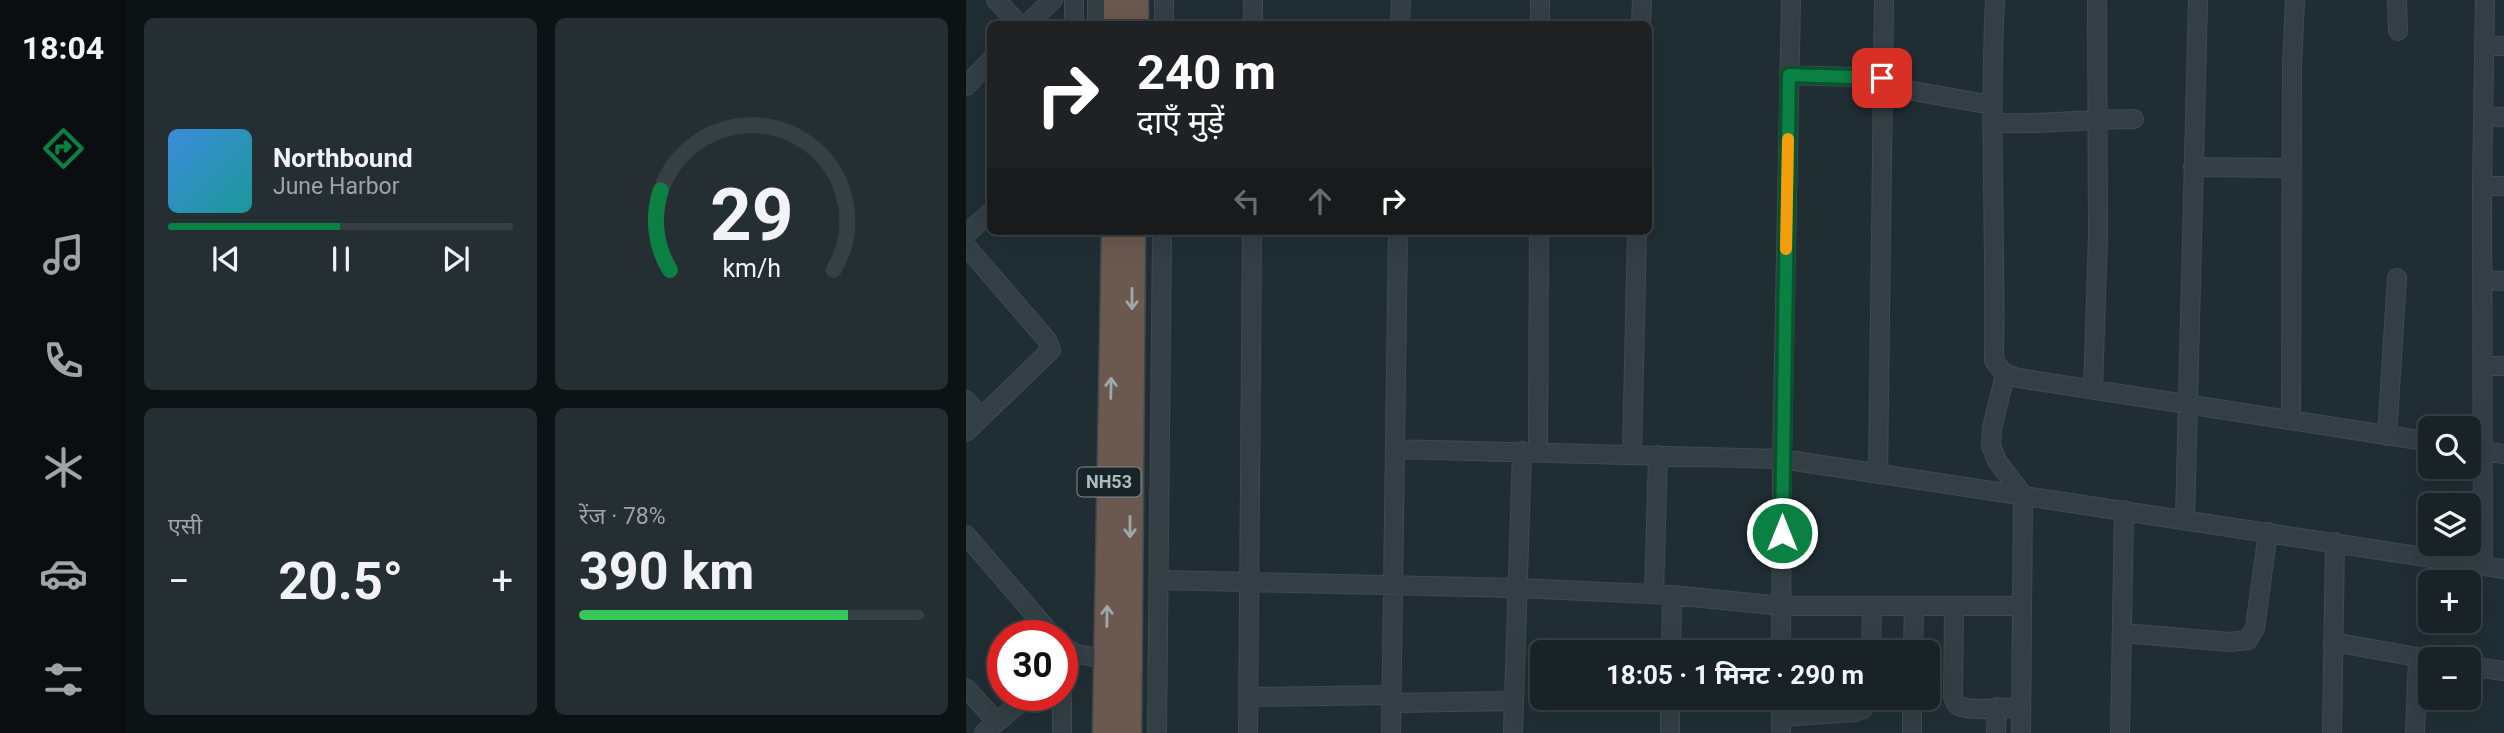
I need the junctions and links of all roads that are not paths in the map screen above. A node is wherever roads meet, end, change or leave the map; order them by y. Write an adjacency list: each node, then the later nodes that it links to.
1 (996, 0): 20 (street)
2 (1054, 0): 21 (street)
3 (1074, 0): 22 (street)
4 (1097, 0): 23 (street)
5 (1116, 0): 24 (highway)
6 (1136, 0): 25 (highway)
7 (1164, 0): 26 (street)
8 (1253, 0): 27 (street)
9 (1401, 0): 28 (street)
10 (1540, 0): 29 (street)
11 (1642, 0): 30 (street)
12 (1791, 0): 35 (street)
13 (1884, 0): 36 (street)
14 (1995, 0): 38 (street)
15 (2097, 0): 41 (street)
16 (2198, 0): 43 (street)
17 (2295, 0): 44 (street)
18 (2397, 0): 31 (street)
19 (2485, 0): 32 (street)
20 (1016, 21)
21 (1030, 21)
22 (1074, 21)
23 (1097, 21)
24 (1116, 21)
25 (1136, 21)
26 (1164, 21)
27 (1253, 21)
28 (1401, 21)
29 (1540, 21)
30 (1641, 21)
31 (2398, 31)
32 (2484, 46): 33 (street); 39 (street)
33 (2504, 47)
34 (987, 64): 37 (street)
35 (1789, 75): 36 (street); 78 (street)
36 (1882, 78): 38 (street); 79 (street)
37 (966, 86)
38 (1992, 114): 41 (street); 62 (street)
39 (2484, 116): 40 (street); 46 (street)
40 (2504, 117)
41 (2098, 119): 42 (street); 63 (street)
42 (2134, 119)
43 (2193, 167): 44 (street); 65 (street)
44 (2292, 167): 68 (street)
45 (2504, 186): 46 (street)
46 (2482, 187): 58 (street)
47 (987, 216): 48 (street)
48 (966, 234)
49 (1114, 235): 108 (highway, NH53, one-way to 49)
50 (1133, 235): 127 (highway, NH53, one-way to 127)
51 (1163, 235): 89 (street)
52 (1252, 235): 90 (street)
53 (1398, 235): 72 (street)
54 (1539, 235): 73 (street)
55 (1637, 235): 75 (street)
56 (966, 246): 67 (street)
57 (2397, 278): 70 (street)
58 (2484, 280): 59 (street); 60 (street)
59 (2504, 281)
60 (2483, 366): 61 (street); 66 (street)
61 (2504, 366)
62 (2005, 375): 63 (street); 81 (street)
63 (2093, 390): 65 (street)
64 (966, 400): 67 (street)
65 (2188, 405): 68 (street); 83 (street)
66 (2479, 416)
67 (981, 417): 69 (street)
68 (2291, 420): 70 (street)
69 (966, 432)
70 (2387, 436): 71 (street)
71 (2418, 440)
72 (1395, 449): 73 (street); 91 (street)
73 (1530, 451): 75 (street); 92 (street)
74 (2481, 451): 76 (street)
75 (1632, 454): 77 (street)
76 (2504, 454)
77 (1658, 455): 78 (street); 93 (street)
78 (1782, 459): 79 (street); 94 (street)
79 (1878, 474): 81 (street)
80 (2478, 479): 87 (street)
81 (2022, 495): 82 (street); 95 (street)
82 (2123, 510): 83 (street); 100 (street)
83 (2185, 520): 84 (street)
84 (2268, 532): 86 (street); 100 (street)
85 (966, 534): 99 (street)
86 (2335, 542): 87 (street); 105 (street)
87 (2483, 566): 88 (street)
88 (2504, 569)
89 (1160, 580): 90 (street); 128 (street)
90 (1250, 582): 91 (street); 112 (street)
91 (1392, 584): 92 (street); 113 (street)
92 (1516, 588): 93 (street); 114 (street)
93 (1663, 595): 94 (street); 101 (street)
94 (1782, 606): 96 (street); 102 (street)
95 (2022, 606): 98 (street); 116 (street)
96 (1872, 607): 97 (street); 103 (street)
97 (1914, 607): 98 (street); 104 (street)
98 (1954, 607): 115 (street)
99 (1039, 620)
100 (2122, 633): 136 (street)
101 (1669, 640)
102 (1782, 640)
103 (1871, 640)
104 (1913, 640)
105 (2333, 642): 106 (street); 137 (street)
106 (2418, 657)
107 (1078, 658): 108 (street)
108 (1106, 659): 126 (highway, NH53)
109 (2481, 668): 110 (street)
110 (2504, 671)
111 (966, 688): 124 (street)
112 (1248, 697): 113 (street); 129 (street)
113 (1391, 699): 114 (street); 130 (street)
114 (1514, 701): 131 (street)
115 (1997, 707): 116 (street); 134 (street)
116 (2021, 707): 135 (street)
117 (1670, 710): 132 (street)
118 (1860, 710): 123 (street)
119 (1912, 710): 133 (street)
120 (2418, 710): 138 (street)
121 (1009, 711): 124 (street)
122 (1062, 711): 125 (street)
123 (1781, 725)
124 (990, 727)
125 (1062, 733)
126 (1105, 733)
127 (1129, 733)
128 (1157, 733)
129 (1248, 733)
130 (1391, 733)
131 (1513, 733)
132 (1670, 733)
133 (1912, 733)
134 (1996, 733)
135 (2021, 733)
136 (2120, 733)
137 (2332, 733)
138 (2415, 733)

